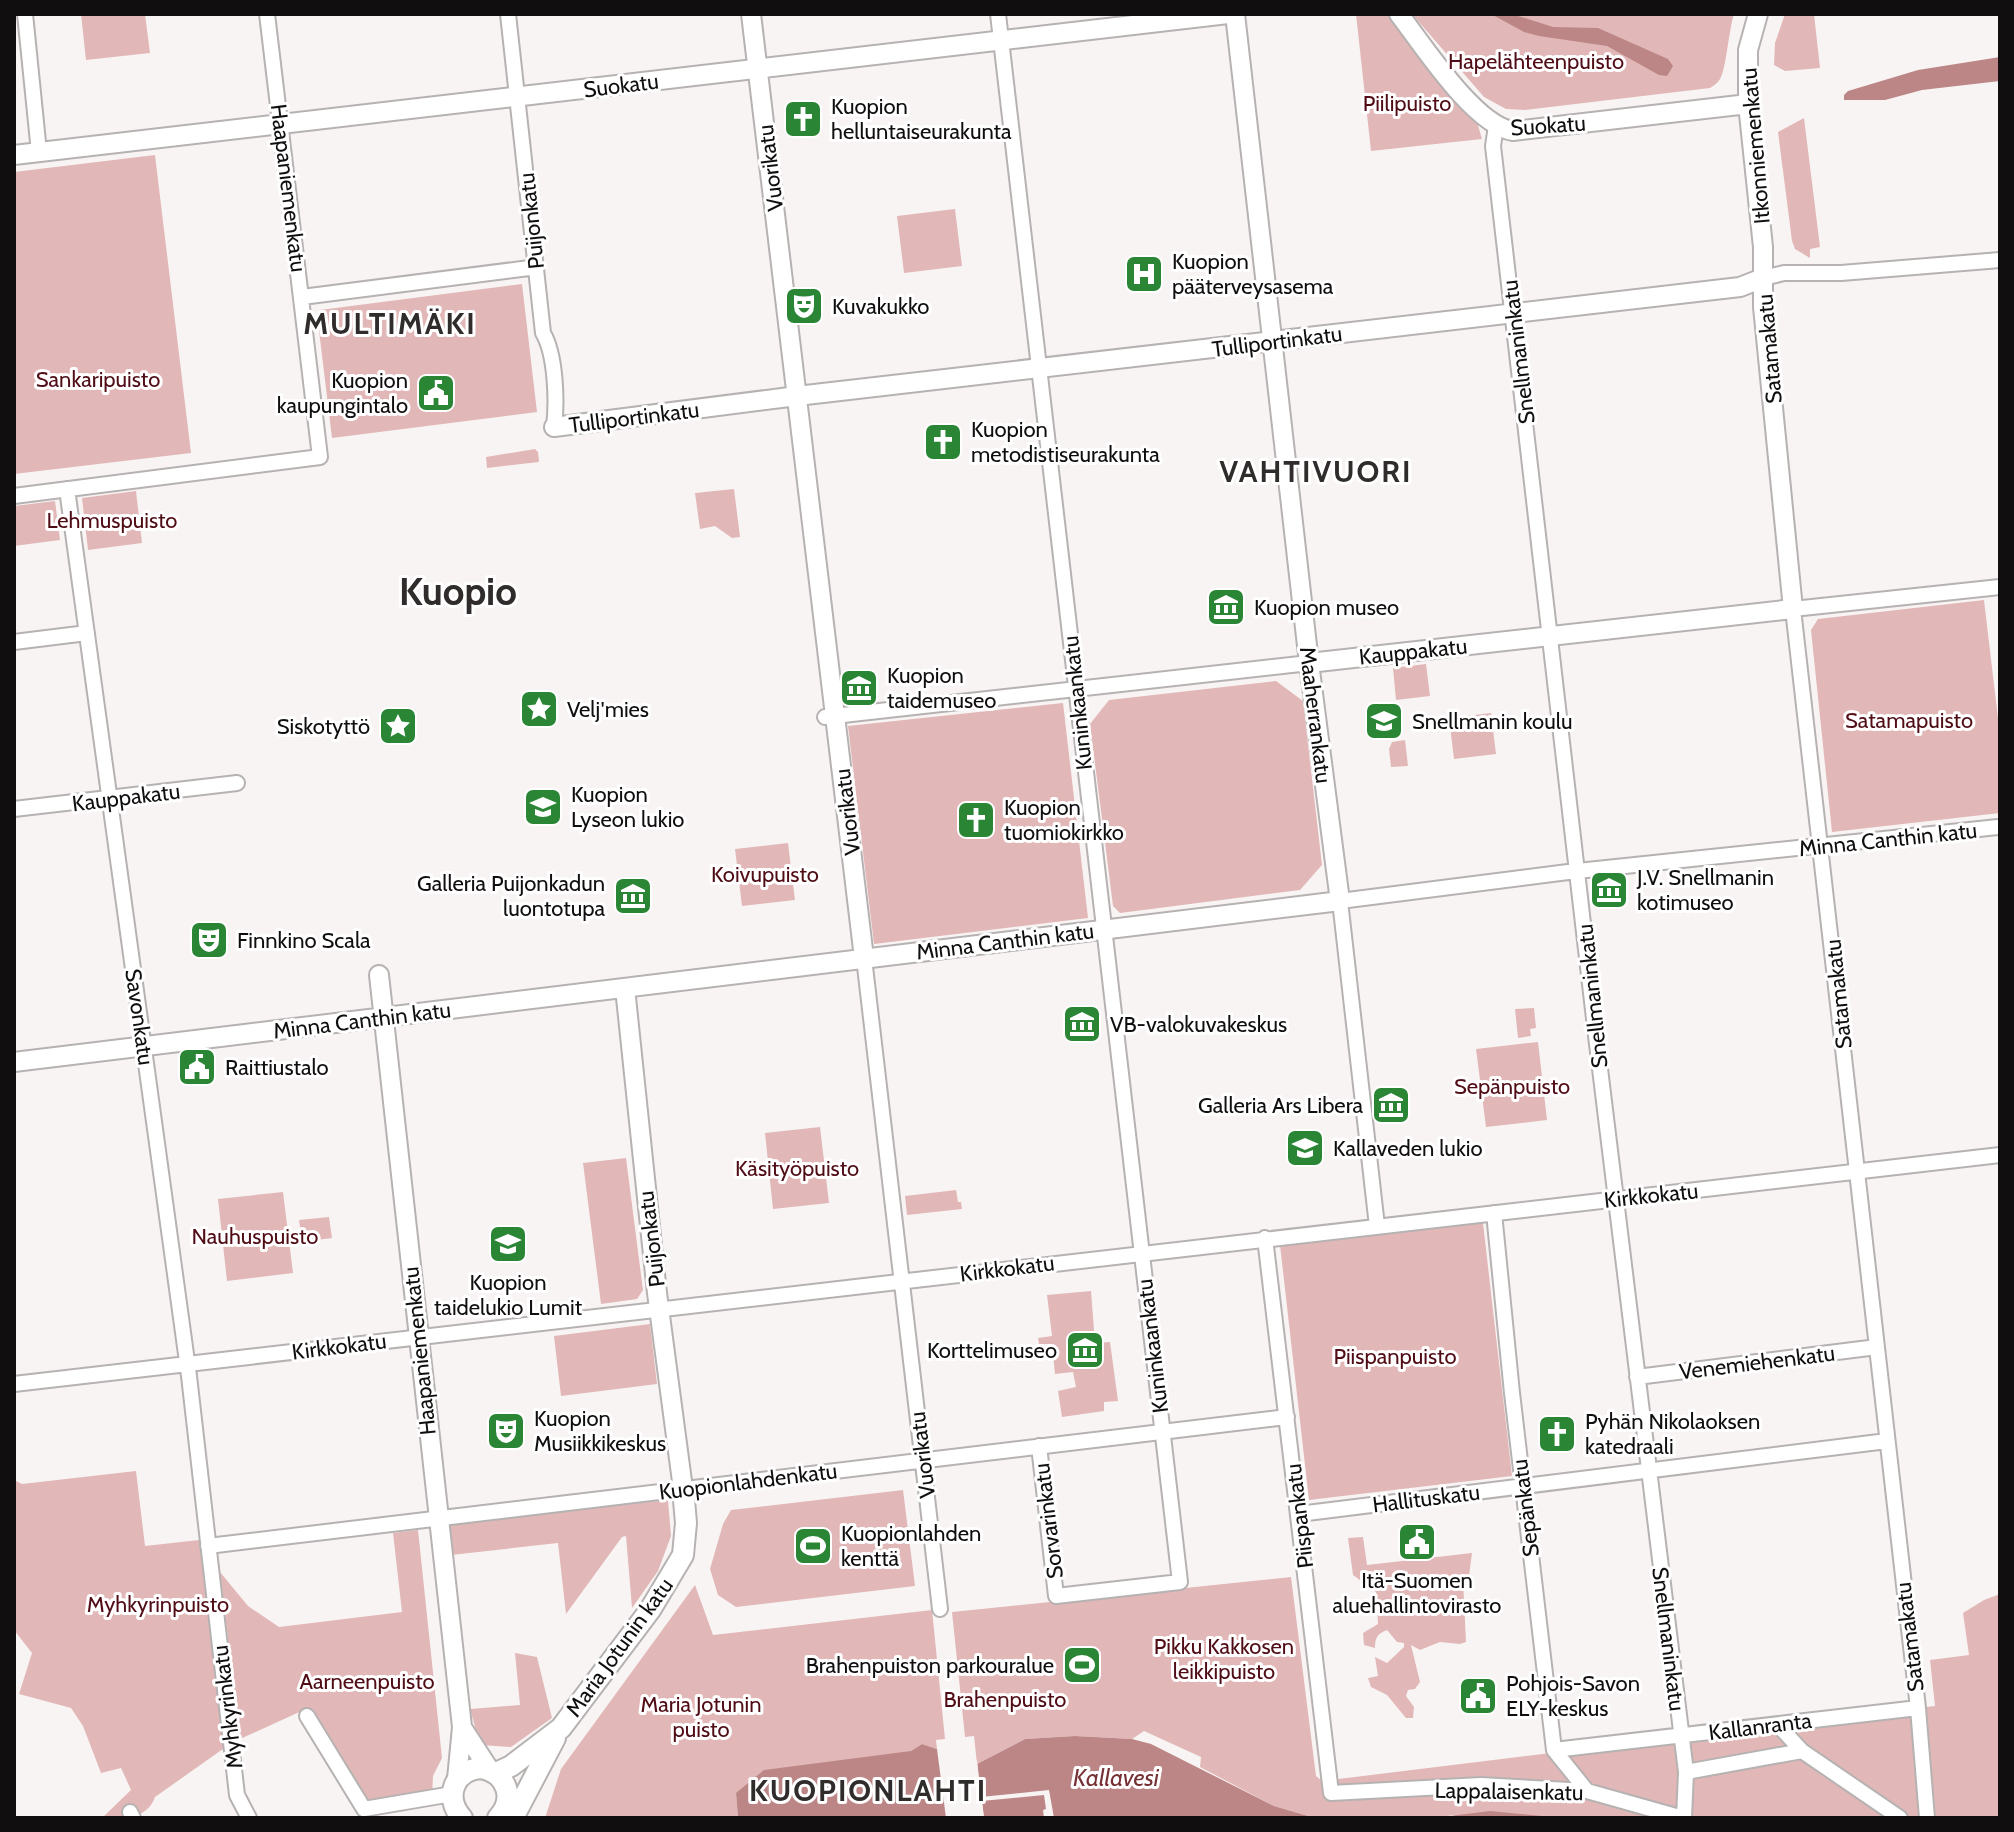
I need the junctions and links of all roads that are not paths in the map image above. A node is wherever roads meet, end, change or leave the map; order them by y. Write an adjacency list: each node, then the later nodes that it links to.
1 (25, 14): 16 (street)
2 (267, 14): 14 (street, Haapaniemenkatu)
3 (508, 14): 12 (street, Puijonkatu)
4 (751, 14): 11 (main road, Vuorikatu)
5 (998, 14): 10 (street, Kuninkaankatu)
6 (1228, 14): 10 (main road, Suokatu)
7 (1235, 14): 23 (main road, Maaherrankatu)
8 (1399, 14): 15 (main road, Suokatu)
9 (1758, 14): 13 (main road, Itkonniemenkatu)
10 (1001, 41): 11 (main road, Suokatu); 24 (street, Kuninkaankatu)
11 (758, 69): 12 (main road, Suokatu); 25 (main road, Vuorikatu)
12 (518, 97): 14 (main road, Suokatu); 19 (street, Puijonkatu)
13 (1748, 104): 15 (main road, Suokatu); 20 (main road, Itkonniemenkatu)
14 (281, 125): 16 (main road, Suokatu); 21 (street, Haapaniemenkatu)
15 (1496, 126): 22 (street, Snellmaninkatu)
16 (39, 152): 17 (main road, Suokatu)
17 (14, 155)
18 (2000, 260): 20 (street, Tulliportinkatu)
19 (537, 267): 21 (street); 26 (street, Puijonkatu)
20 (1763, 278): 22 (main road, Tulliportinkatu); 30 (main road, Satamakatu)
21 (302, 297): 27 (street, Haapaniemenkatu)
22 (1514, 313): 23 (main road, Tulliportinkatu); 32 (street, Snellmaninkatu)
23 (1272, 341): 24 (main road, Tulliportinkatu); 34 (main road, Maaherrankatu)
24 (1039, 368): 25 (main road, Tulliportinkatu); 35 (street, Kuninkaankatu)
25 (797, 396): 26 (main road, Tulliportinkatu); 36 (main road, Vuorikatu)
26 (554, 427)
27 (67, 489): 28 (street); 31 (street, Savonkatu)
28 (14, 496)
29 (2000, 587): 30 (street, Kauppakatu)
30 (1793, 609): 32 (main road, Kauppakatu); 41 (street, Satamakatu)
31 (87, 633): 33 (street); 38 (street, Savonkatu)
32 (1551, 636): 34 (main road, Kauppakatu); 42 (street, Snellmaninkatu)
33 (14, 642)
34 (1309, 663): 35 (street, Kauppakatu); 43 (main road, Maaherrankatu)
35 (1076, 689): 36 (street, Kauppakatu); 44 (street, Kuninkaankatu)
36 (830, 717): 45 (main road, Vuorikatu)
37 (237, 783): 38 (street, Kauppakatu)
38 (111, 799): 39 (street, Kauppakatu); 49 (street, Savonkatu)
39 (14, 809)
40 (1998, 827): 41 (street, Minna Canthin katu)
41 (1821, 846): 42 (street, Minna Canthin katu); 52 (street, Satamakatu)
42 (1577, 871): 43 (street, Minna Canthin katu); 53 (street, Snellmaninkatu)
43 (1340, 901): 44 (main road, Minna Canthin katu); 55 (street, Maaherrankatu)
44 (1104, 929): 45 (main road, Minna Canthin katu); 57 (street, Kuninkaankatu)
45 (864, 958): 47 (main road, Minna Canthin katu); 58 (street, Vuorikatu)
46 (379, 975): 48 (main road, Haapaniemenkatu)
47 (625, 988): 48 (main road, Minna Canthin katu); 59 (main road, Puijonkatu)
48 (384, 1018): 49 (main road, Minna Canthin katu); 60 (main road, Haapaniemenkatu)
49 (144, 1047): 50 (main road, Minna Canthin katu); 62 (street, Savonkatu)
50 (14, 1062)
51 (2000, 1155): 52 (street, Kirkkokatu)
52 (1857, 1171): 53 (street, Kirkkokatu); 61 (street, Satamakatu)
53 (1616, 1199): 54 (street, Kirkkokatu); 63 (street, Snellmaninkatu)
54 (1494, 1213): 55 (street, Kirkkokatu); 71 (street, Sepänkatu)
55 (1377, 1226): 56 (street, Kirkkokatu)
56 (1265, 1238): 57 (street, Kirkkokatu); 65 (street, Piispankatu)
57 (1142, 1252): 58 (street, Kirkkokatu); 66 (street, Kuninkaankatu)
58 (901, 1281): 59 (street, Kirkkokatu); 69 (street, Vuorikatu)
59 (659, 1308): 60 (street, Kirkkokatu); 72 (main road, Puijonkatu)
60 (418, 1337): 62 (street, Kirkkokatu); 74 (main road, Haapaniemenkatu)
61 (1877, 1347): 63 (street, Venemiehenkatu); 67 (street, Satamakatu)
62 (187, 1364): 64 (street, Kirkkokatu); 75 (street, Savonkatu)
63 (1637, 1377): 70 (street, Snellmaninkatu)
64 (14, 1384)
65 (1287, 1417): 66 (street, Kuopionlahdenkatu); 73 (street, Piispankatu)
66 (1162, 1431): 68 (street, Kuopionlahdenkatu); 76 (street, Kuninkaankatu)
67 (1887, 1441): 70 (street, Hallituskatu); 78 (street, Satamakatu)
68 (1039, 1446): 69 (street, Kuopionlahdenkatu); 76 (street, Sorvarinkatu)
69 (922, 1460): 72 (street, Kuopionlahdenkatu); 77 (street, Vuorikatu)
70 (1648, 1471): 71 (street, Hallituskatu); 83 (street, Snellmaninkatu)
71 (1523, 1487): 73 (street, Hallituskatu); 84 (street, Sepänkatu)
72 (683, 1489): 74 (street, Kuopionlahdenkatu); 82 (main road, Maria Jotunin katu)
73 (1299, 1514): 92 (street, Piispankatu)
74 (437, 1520): 75 (street, Kuopionlahdenkatu); 81 (main road, Haapaniemenkatu)
75 (208, 1546): 94 (street, Myhkyrinkatu)
76 (1056, 1596)
77 (940, 1609)
78 (1918, 1708): 80 (street, Kallanranta); 100 (street, Satamakatu)
79 (307, 1716): 93 (street)
80 (1778, 1725): 83 (street, Kallanranta); 85 (street)
81 (462, 1727): 87 (main road, Haapaniemenkatu); 89 (main road, Haapaniemenkatu)
82 (561, 1728): 86 (main road); 87 (main road, Maria Jotunin katu)
83 (1682, 1735): 84 (street, Kallanranta); 88 (street, Snellmaninkatu)
84 (1554, 1750): 91 (street)
85 (1802, 1751): 88 (street); 99 (street)
86 (544, 1757): 90 (main road); 97 (main road)
87 (492, 1771): 89 (main road, Maria Jotunin katu); 90 (main road)
88 (1686, 1772): 98 (street, Snellmaninkatu)
89 (454, 1787): 93 (street); 95 (main road)
90 (508, 1791): 96 (main road)
91 (1587, 1791): 92 (street, Lappalaisenkatu); 98 (street, Lappalaisenkatu)
92 (1331, 1793)
93 (366, 1813)
94 (249, 1818)
95 (462, 1818)
96 (498, 1818)
97 (513, 1818)
98 (1683, 1818)
99 (1900, 1818)
100 (1927, 1818)

